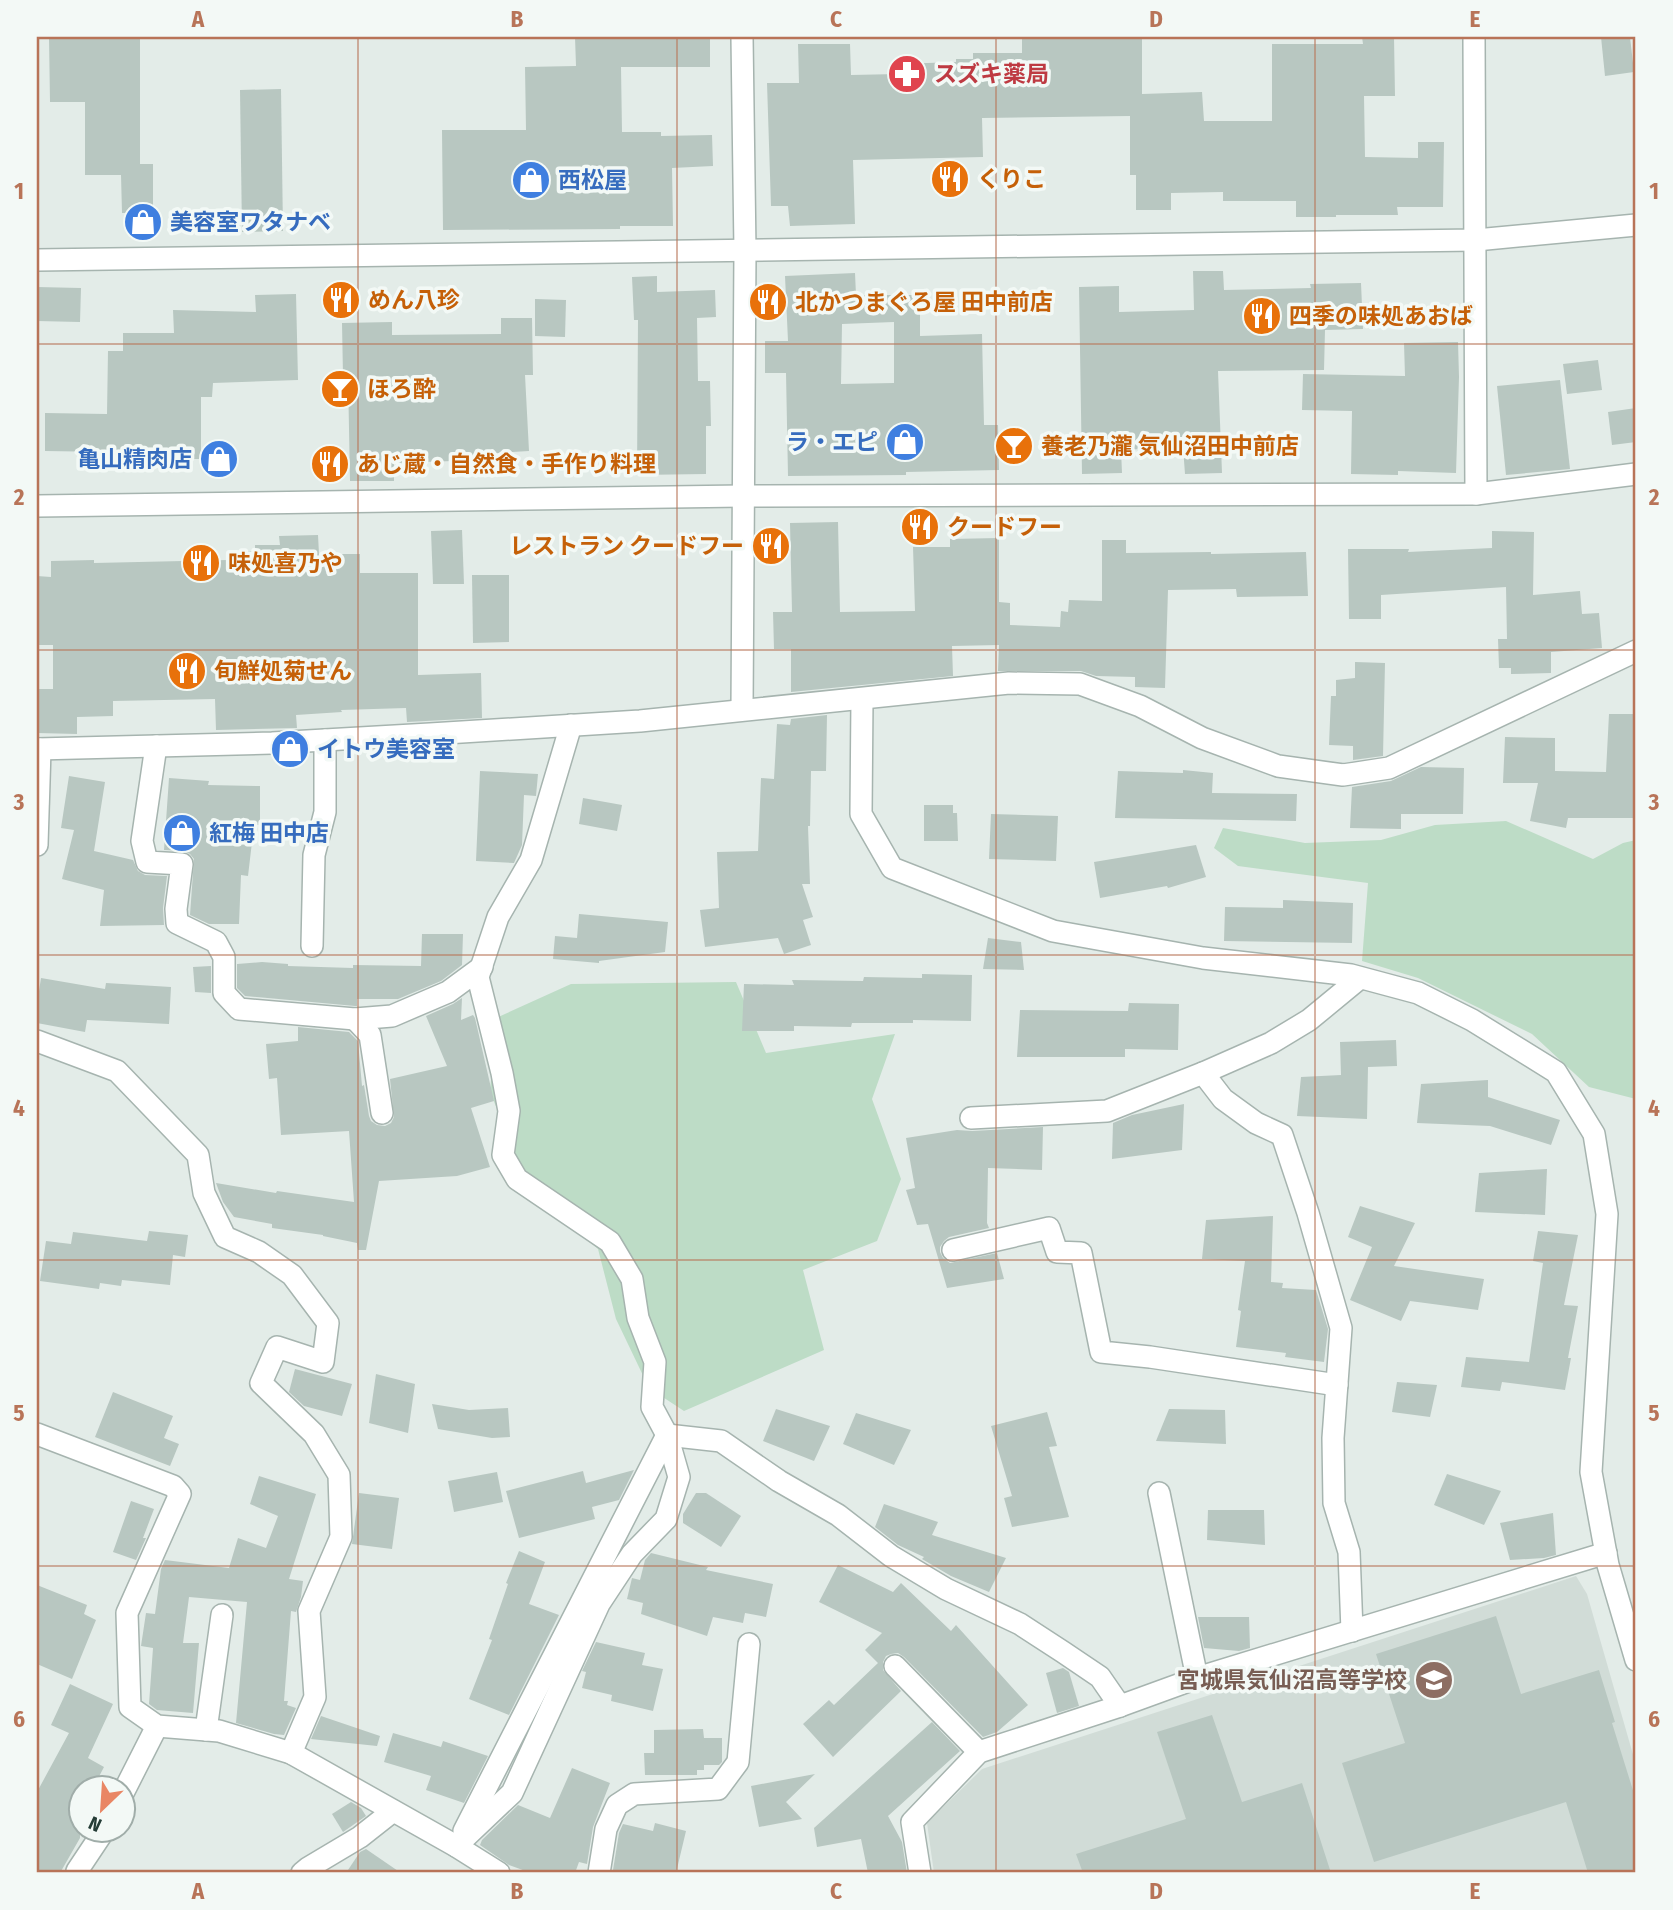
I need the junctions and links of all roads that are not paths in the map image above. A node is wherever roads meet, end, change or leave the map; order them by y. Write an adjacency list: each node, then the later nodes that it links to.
1 (742, 37): 5 (street)
2 (1474, 37): 4 (street)
3 (1636, 225): 4 (street)
4 (1476, 240): 5 (street); 8 (street)
5 (745, 251): 6 (street); 9 (street)
6 (37, 260)
7 (1636, 474): 8 (street)
8 (1476, 494): 9 (street)
9 (743, 496): 10 (street); 13 (street)
10 (37, 506)
11 (1636, 651): 12 (street)
12 (862, 699): 13 (street); 21 (street)
13 (741, 709): 14 (street)
14 (571, 725): 15 (street); 20 (street)
15 (325, 740): 16 (street); 19 (street)
16 (156, 746): 17 (street); 22 (street)
17 (38, 749): 18 (street)
18 (37, 845)
19 (312, 946)
20 (482, 967): 22 (street); 30 (street)
21 (1360, 978): 24 (street); 32 (street)
22 (355, 1019): 25 (street)
23 (37, 1041): 43 (street)
24 (1203, 1073): 26 (street); 28 (street)
25 (383, 1114)
26 (971, 1118)
27 (953, 1250): 28 (street)
28 (1337, 1385): 34 (street)
29 (37, 1434): 40 (street)
30 (667, 1435): 39 (street); 47 (street); 47 (street)
31 (1159, 1493): 38 (street)
32 (1606, 1553): 34 (street); 36 (street)
33 (222, 1615): 41 (street)
34 (1352, 1631): 38 (street)
35 (748, 1644): 51 (street)
36 (1636, 1660)
37 (895, 1666): 42 (street)
38 (1197, 1678): 39 (street)
39 (1120, 1706): 42 (street)
40 (157, 1727): 41 (street); 44 (street)
41 (206, 1730): 43 (street)
42 (979, 1752): 52 (street)
43 (291, 1753): 45 (street)
44 (133, 1773)
45 (393, 1811): 47 (street); 49 (street)
46 (96, 1843): 48 (street)
47 (456, 1846): 50 (street)
48 (77, 1871)
49 (302, 1873)
50 (499, 1873)
51 (599, 1873)
52 (920, 1873)

